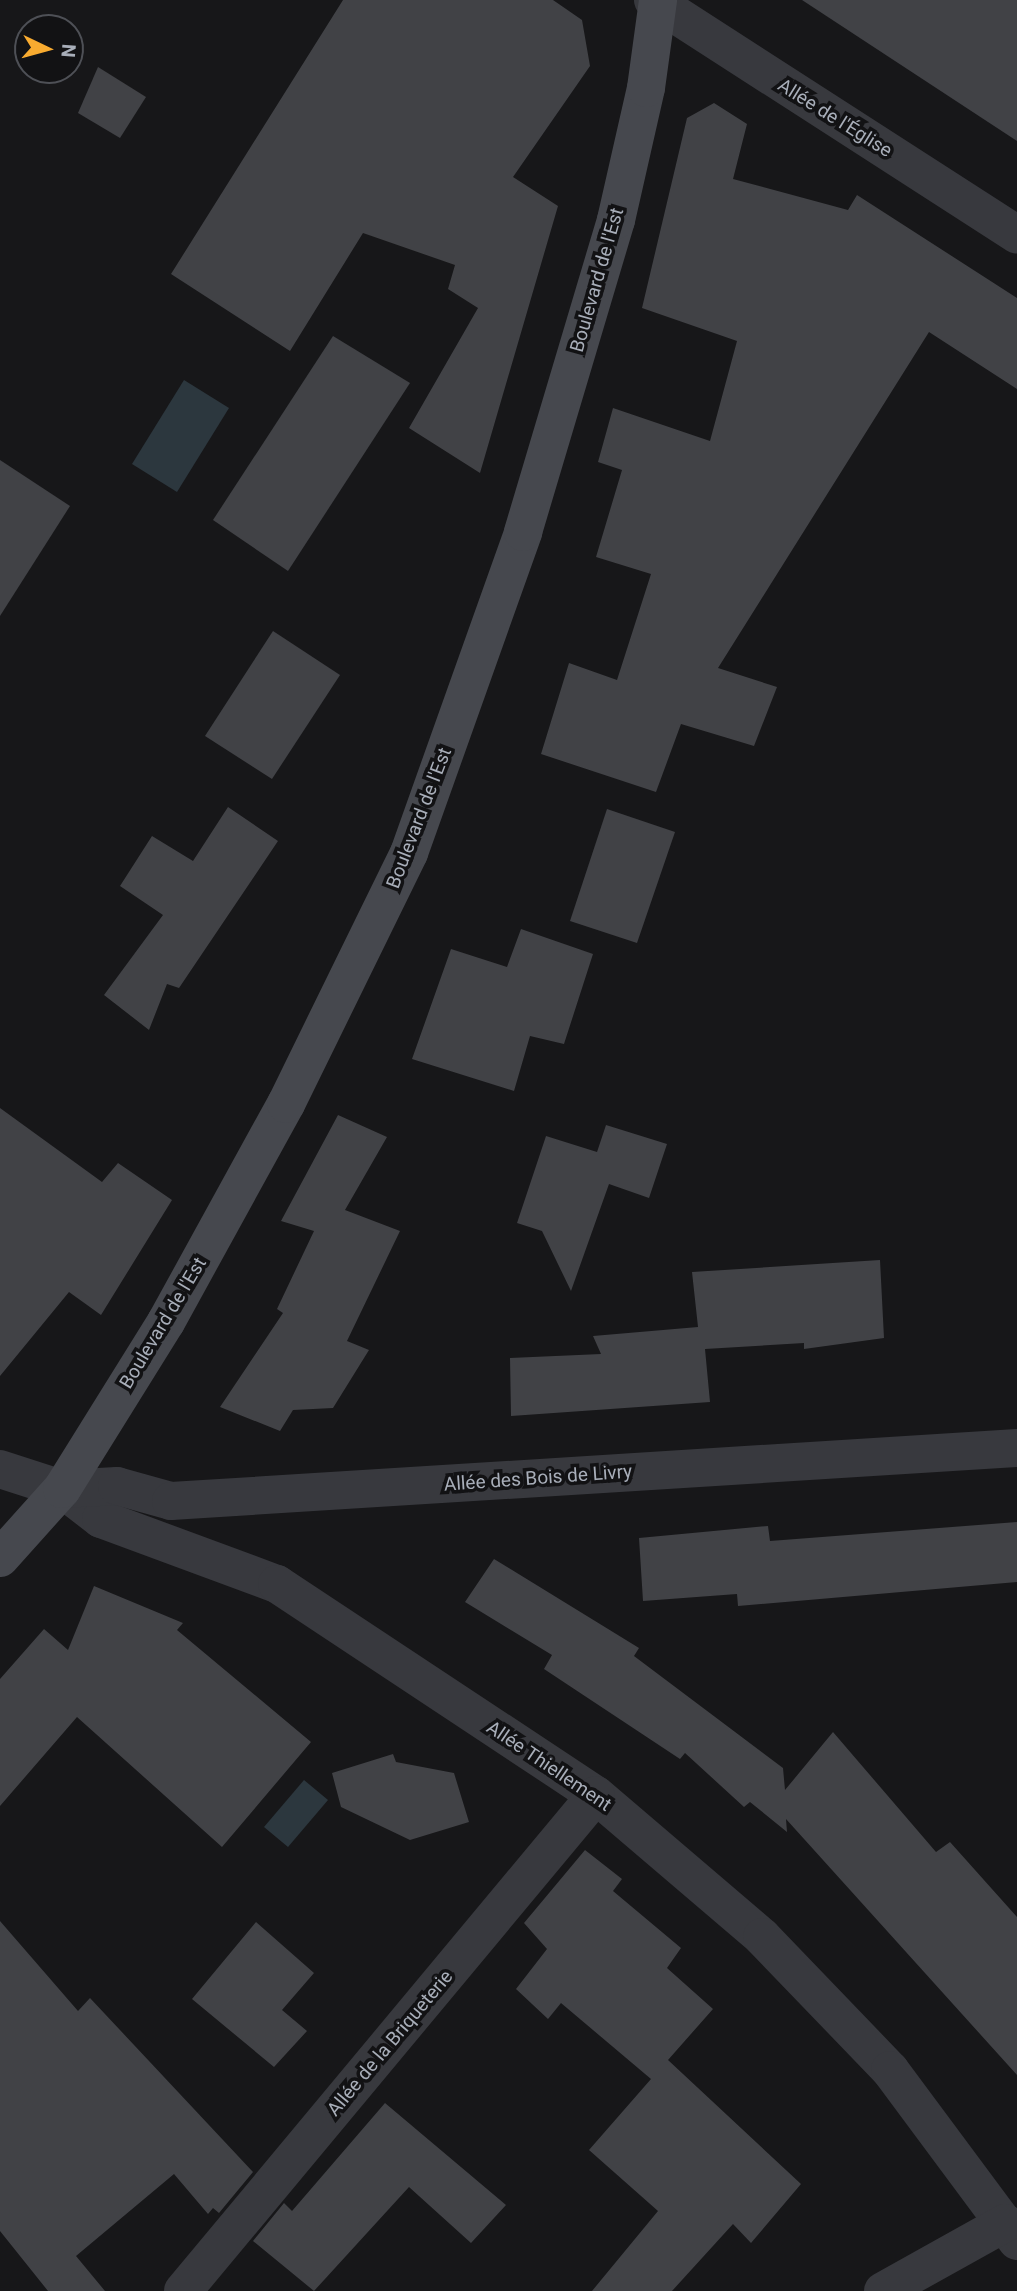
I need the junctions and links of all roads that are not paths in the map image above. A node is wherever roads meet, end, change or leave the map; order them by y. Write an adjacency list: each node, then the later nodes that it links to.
1 (656, 1): 2 (street, Allée de l'Église); 5 (street, Boulevard de l'Est)
2 (1017, 235)
3 (1017, 1448): 5 (street, Allée des Bois de Livry)
4 (0, 1469): 5 (street, Allée Thiellement)
5 (62, 1489): 6 (street, Boulevard de l'Est); 7 (street, Allée Thiellement)
6 (0, 1558)
7 (596, 1794): 8 (street, Allée Thiellement); 9 (street, Allée de la Briqueterie)
8 (1011, 2232): 10 (street)
9 (183, 2291)
10 (883, 2291)

